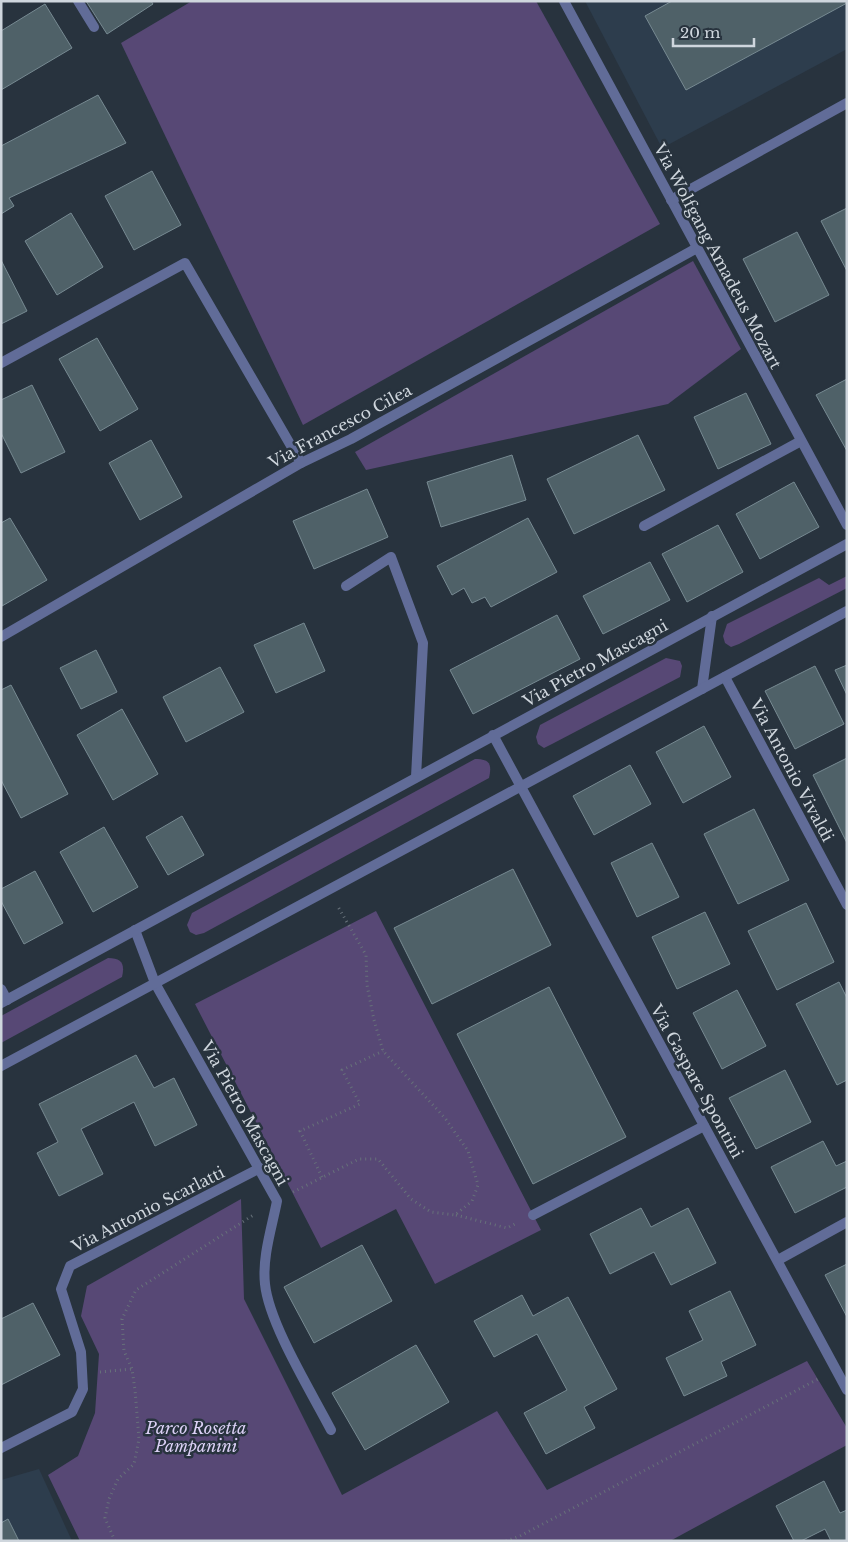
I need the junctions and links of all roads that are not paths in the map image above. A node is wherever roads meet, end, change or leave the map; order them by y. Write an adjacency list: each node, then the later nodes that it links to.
1 (78, 1): 3 (street)
2 (564, 1): 5 (street, Via Wolfgang Amadeus Mozart)
3 (94, 28)
4 (847, 103): 5 (street)
5 (671, 200): 6 (street, Via Wolfgang Amadeus Mozart)
6 (696, 248): 8 (street, Via Wolfgang Amadeus Mozart); 9 (street, Via Francesco Cilea)
7 (1, 364): 9 (street)
8 (801, 441): 10 (street, Via Wolfgang Amadeus Mozart); 11 (street)
9 (301, 463): 16 (street, Via Francesco Cilea)
10 (847, 525)
11 (644, 526)
12 (847, 544): 15 (street, Via Pietro Mascagni)
13 (346, 586): 20 (street)
14 (847, 611): 17 (street)
15 (712, 616): 18 (street); 19 (street, Via Pietro Mascagni)
16 (1, 637)
17 (725, 677): 18 (street); 22 (street, Via Antonio Vivaldi)
18 (702, 689): 21 (street)
19 (493, 736): 20 (street, Via Pietro Mascagni); 21 (street)
20 (416, 777): 23 (street, Via Pietro Mascagni)
21 (519, 788): 24 (street); 28 (street, Via Gaspare Spontini)
22 (847, 905)
23 (134, 930): 24 (street, Via Pietro Mascagni); 26 (street, Via Pietro Mascagni)
24 (156, 983): 27 (street); 29 (street, Via Pietro Mascagni)
25 (1, 989): 26 (street)
26 (4, 1001)
27 (1, 1066)
28 (704, 1126): 30 (street); 32 (street, Via Gaspare Spontini)
29 (260, 1168): 34 (street, Via Pietro Mascagni); 35 (street, Via Antonio Scarlatti)
30 (533, 1215)
31 (847, 1222): 32 (street)
32 (778, 1260): 33 (street, Via Gaspare Spontini)
33 (847, 1390)
34 (331, 1430)
35 (1, 1448)

